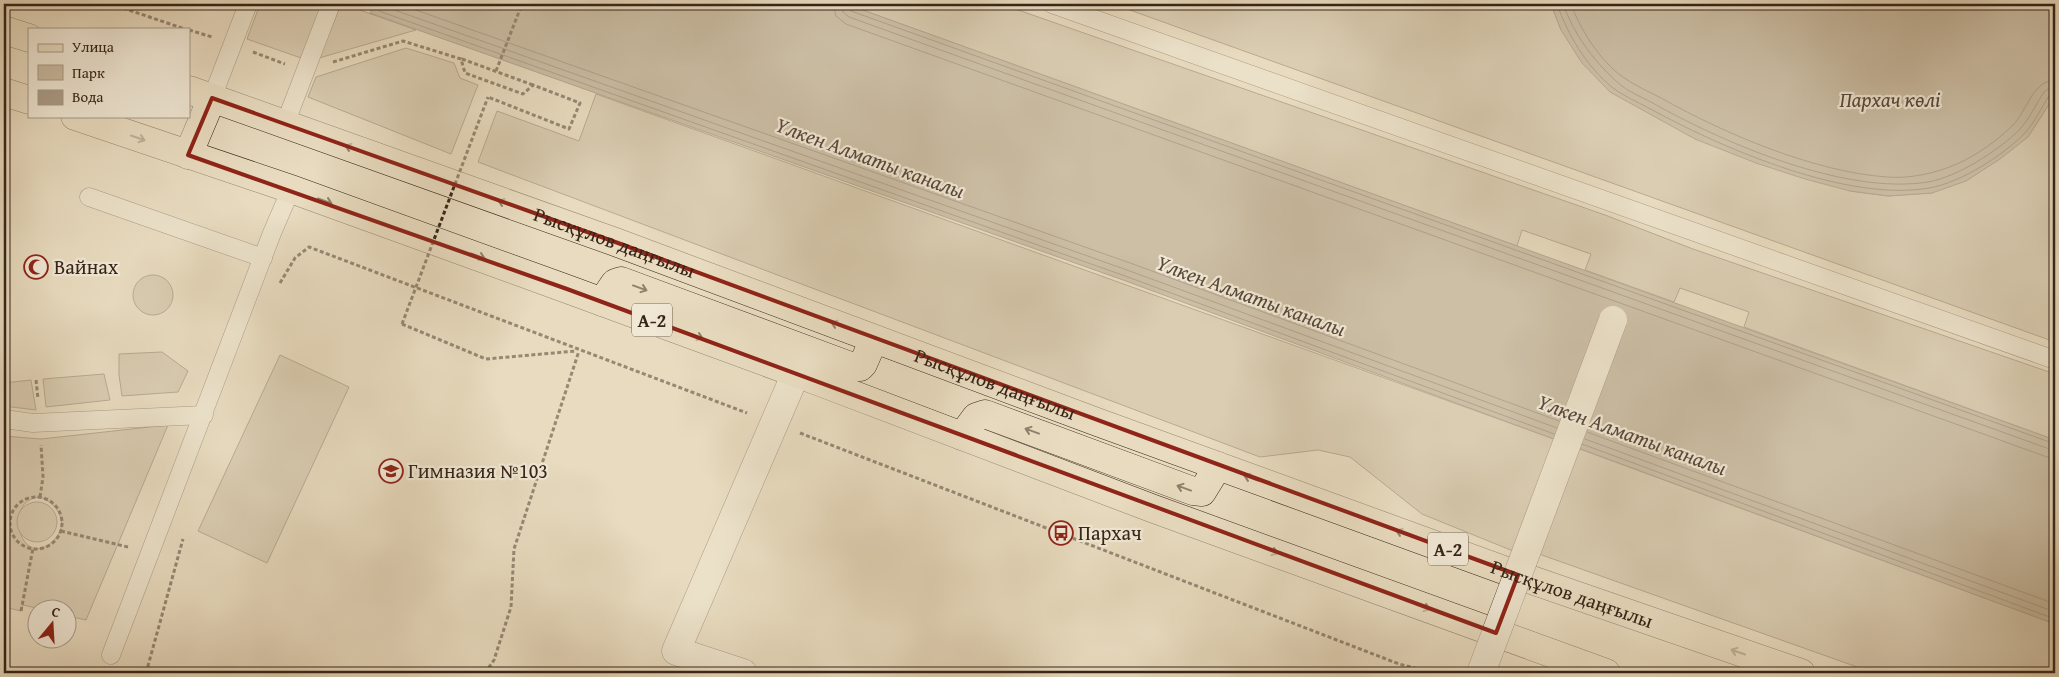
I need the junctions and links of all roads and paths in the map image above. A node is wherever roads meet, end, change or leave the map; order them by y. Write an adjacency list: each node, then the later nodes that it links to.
1 (111, 4): 6 (path)
2 (248, 4): 10 (lane)
3 (331, 4): 12 (lane)
4 (522, 4): 13 (path)
5 (1052, 4): 29 (lane)
6 (184, 28)
7 (4, 30): 9 (main road)
8 (190, 30): 10 (path)
9 (28, 38)
10 (232, 44): 12 (path); 16 (lane)
11 (461, 59): 12 (path); 13 (path); 14 (path)
12 (305, 71): 19 (lane)
13 (496, 71): 14 (path)
14 (533, 85): 28 (path, bridge)
15 (4, 92): 17 (main road)
16 (200, 94): 19 (main road, Рысқұлов даңғылы / A-2); 20 (main road)
17 (28, 100)
18 (81, 118): 20 (main road, A-2, one-way to 20)
19 (285, 124): 27 (main road, Рысқұлов даңғылы / A-2, one-way to 19)
20 (188, 155): 21 (main road, A-2)
21 (291, 189): 23 (lane); 25 (main road, A-2, one-way to 25)
22 (89, 197): 23 (lane)
23 (263, 258): 31 (lane)
24 (278, 286): 28 (path)
25 (602, 302): 27 (main road, one-way to 27); 30 (main road, A-2, one-way to 30)
26 (1613, 320): 50 (street, bridge)
27 (874, 339): 36 (main road, Рысқұлов даңғылы / A-2)
28 (579, 351): 34 (path); 46 (path)
29 (2055, 360)
30 (796, 373): 34 (street); 35 (main road, A-2)
31 (204, 415): 33 (lane); 42 (lane)
32 (4, 420): 33 (lane)
33 (40, 423): 37 (path)
34 (774, 423): 45 (path); 47 (street)
35 (962, 436): 36 (main road, one-way to 35); 51 (main road, A-2, one-way to 51)
36 (1218, 466): 52 (main road, Рысқұлов даңғылы / A-2, one-way to 36)
37 (40, 497): 39 (path); 40 (path)
38 (4, 518): 39 (path)
39 (11, 519): 41 (path)
40 (61, 531): 41 (path); 42 (path)
41 (33, 548): 43 (path)
42 (151, 552): 44 (lane)
43 (21, 611)
44 (111, 655)
45 (1399, 664): 48 (path); 49 (path)
46 (485, 673)
47 (743, 673)
48 (1423, 673)
49 (1433, 673)
50 (1481, 673)
51 (1606, 673)
52 (1801, 673)

